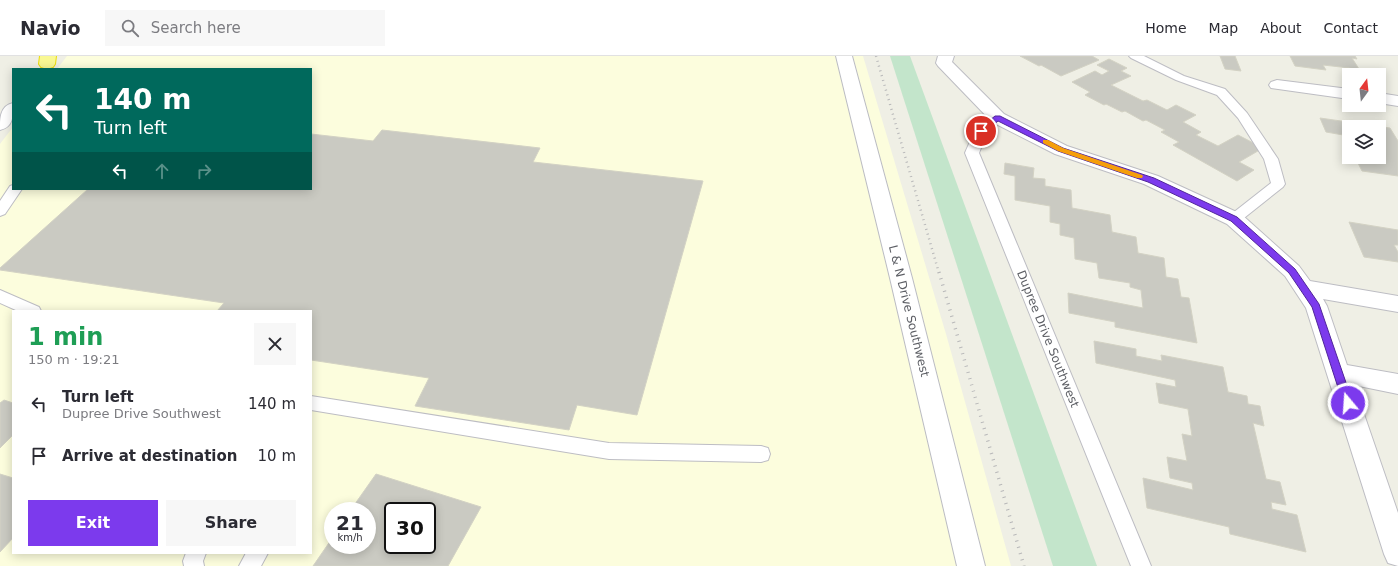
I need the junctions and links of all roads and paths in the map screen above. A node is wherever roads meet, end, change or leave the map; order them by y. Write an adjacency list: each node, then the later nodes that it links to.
1 (844, 56): 27 (street, L & N Drive Southwest)
2 (946, 56): 9 (street)
3 (1134, 56): 13 (lane)
4 (1277, 85): 5 (street)
5 (1342, 93)
6 (1386, 99): 7 (street)
7 (1398, 101)
8 (12, 109): 10 (street)
9 (998, 118): 13 (street); 28 (lane, Dupree Drive Southwest)
10 (0, 125)
11 (14, 190): 12 (lane)
12 (0, 211)
13 (1234, 219): 14 (street)
14 (1304, 288): 16 (street); 18 (street)
15 (0, 296): 17 (lane)
16 (1398, 304)
17 (31, 310)
18 (1338, 372): 19 (street); 24 (street)
19 (1398, 384)
20 (312, 403): 21 (lane)
21 (761, 454)
22 (196, 554): 25 (lane)
23 (257, 554): 26 (lane)
24 (1398, 554)
25 (194, 566)
26 (249, 566)
27 (971, 566)
28 (1141, 566)

